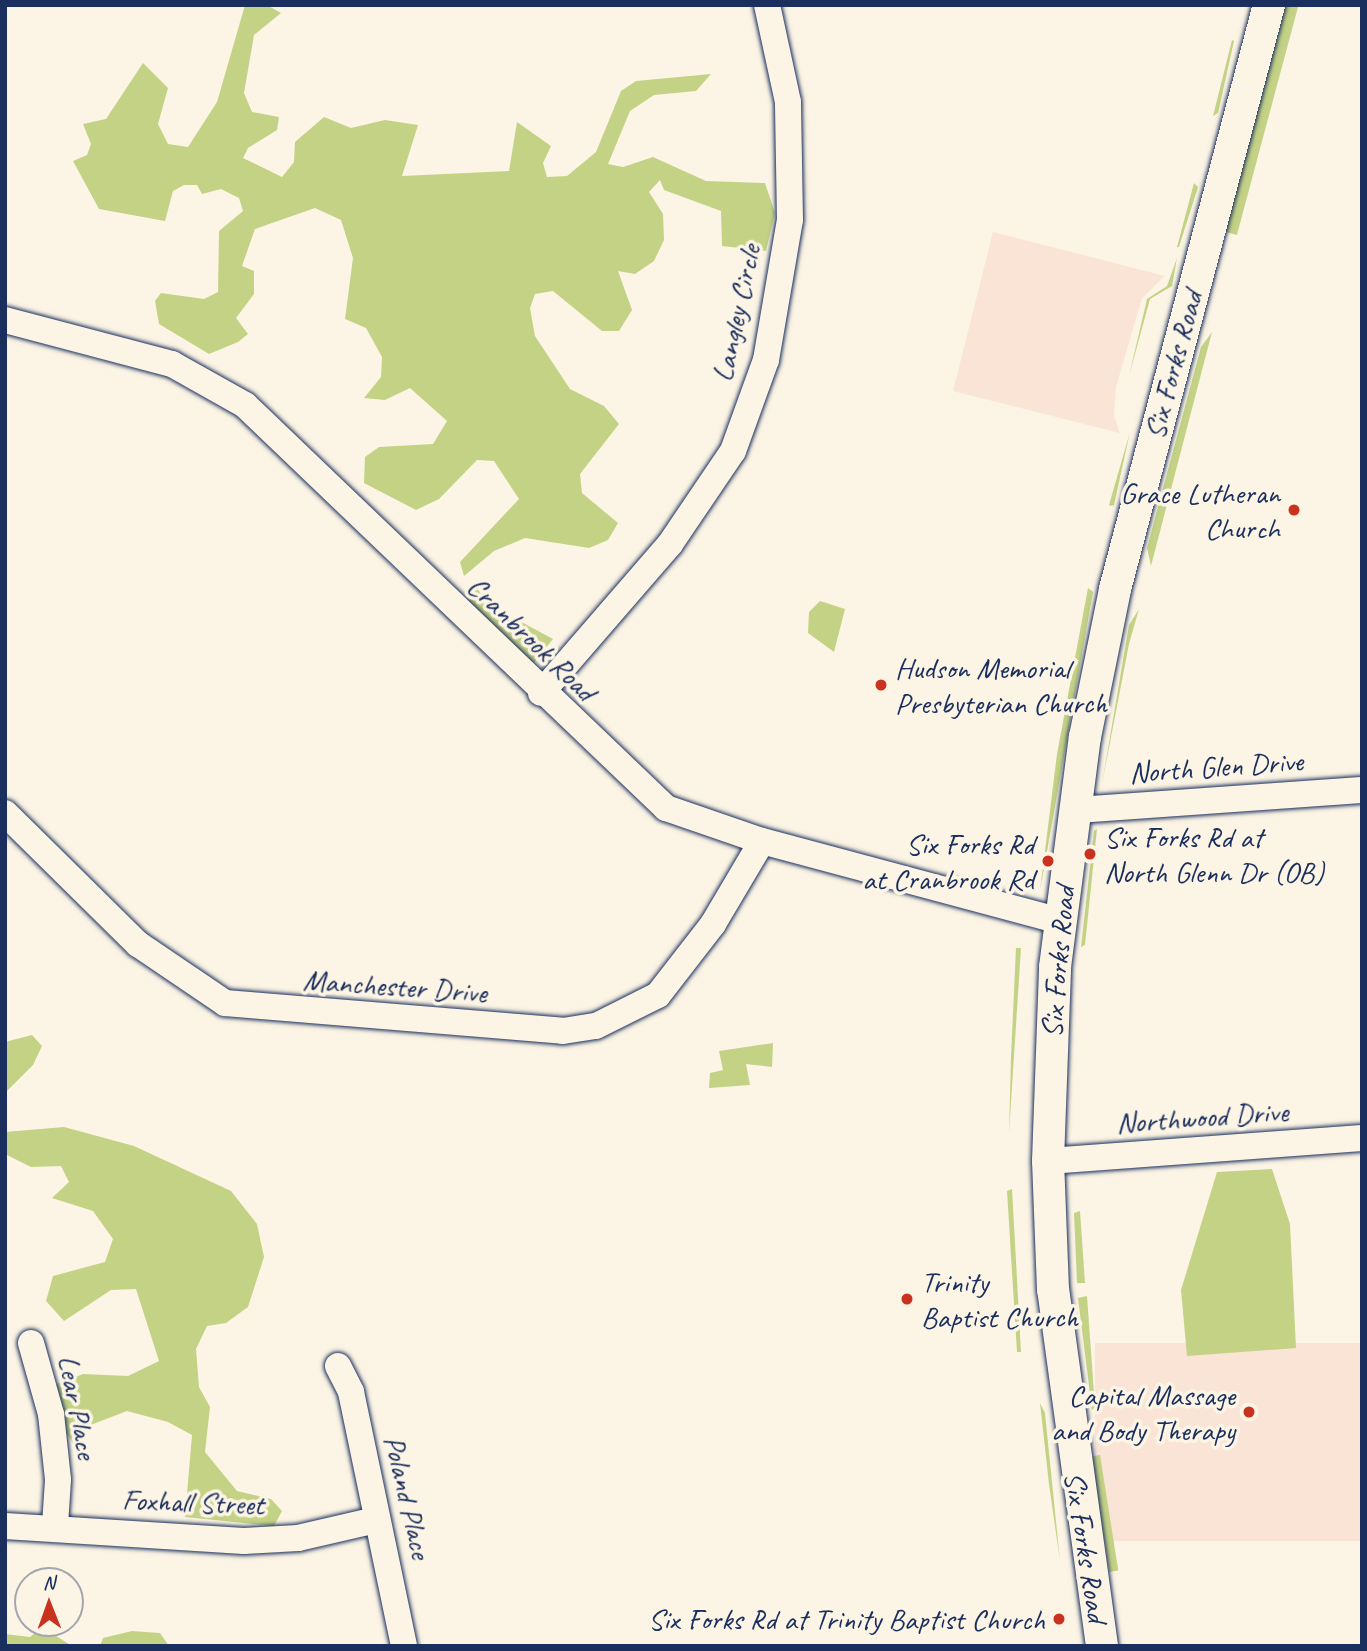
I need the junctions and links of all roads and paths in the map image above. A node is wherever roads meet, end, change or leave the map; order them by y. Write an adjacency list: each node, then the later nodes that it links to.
1 (767, 5): 4 (street, Langley Circle)
2 (1269, 5): 6 (main road, Six Forks Road)
3 (5, 320): 4 (street, Cranbrook Road)
4 (541, 693): 8 (street, Cranbrook Road)
5 (1362, 790): 6 (street, North Glen Drive)
6 (1076, 810): 9 (main road, Six Forks Road)
7 (5, 813): 8 (street, Manchester Drive)
8 (762, 841): 9 (street, Cranbrook Road)
9 (1060, 921): 11 (main road, Six Forks Road)
10 (1362, 1138): 11 (street, Northwood Drive)
11 (1048, 1161): 18 (main road, Six Forks Road)
12 (31, 1343): 15 (street, Lear Place)
13 (338, 1366): 14 (street, Poland Place)
14 (376, 1521): 15 (street, Foxhall Street); 17 (street, Poland Place)
15 (55, 1525): 16 (street, Foxhall Street)
16 (5, 1526)
17 (404, 1646)
18 (1102, 1646)

